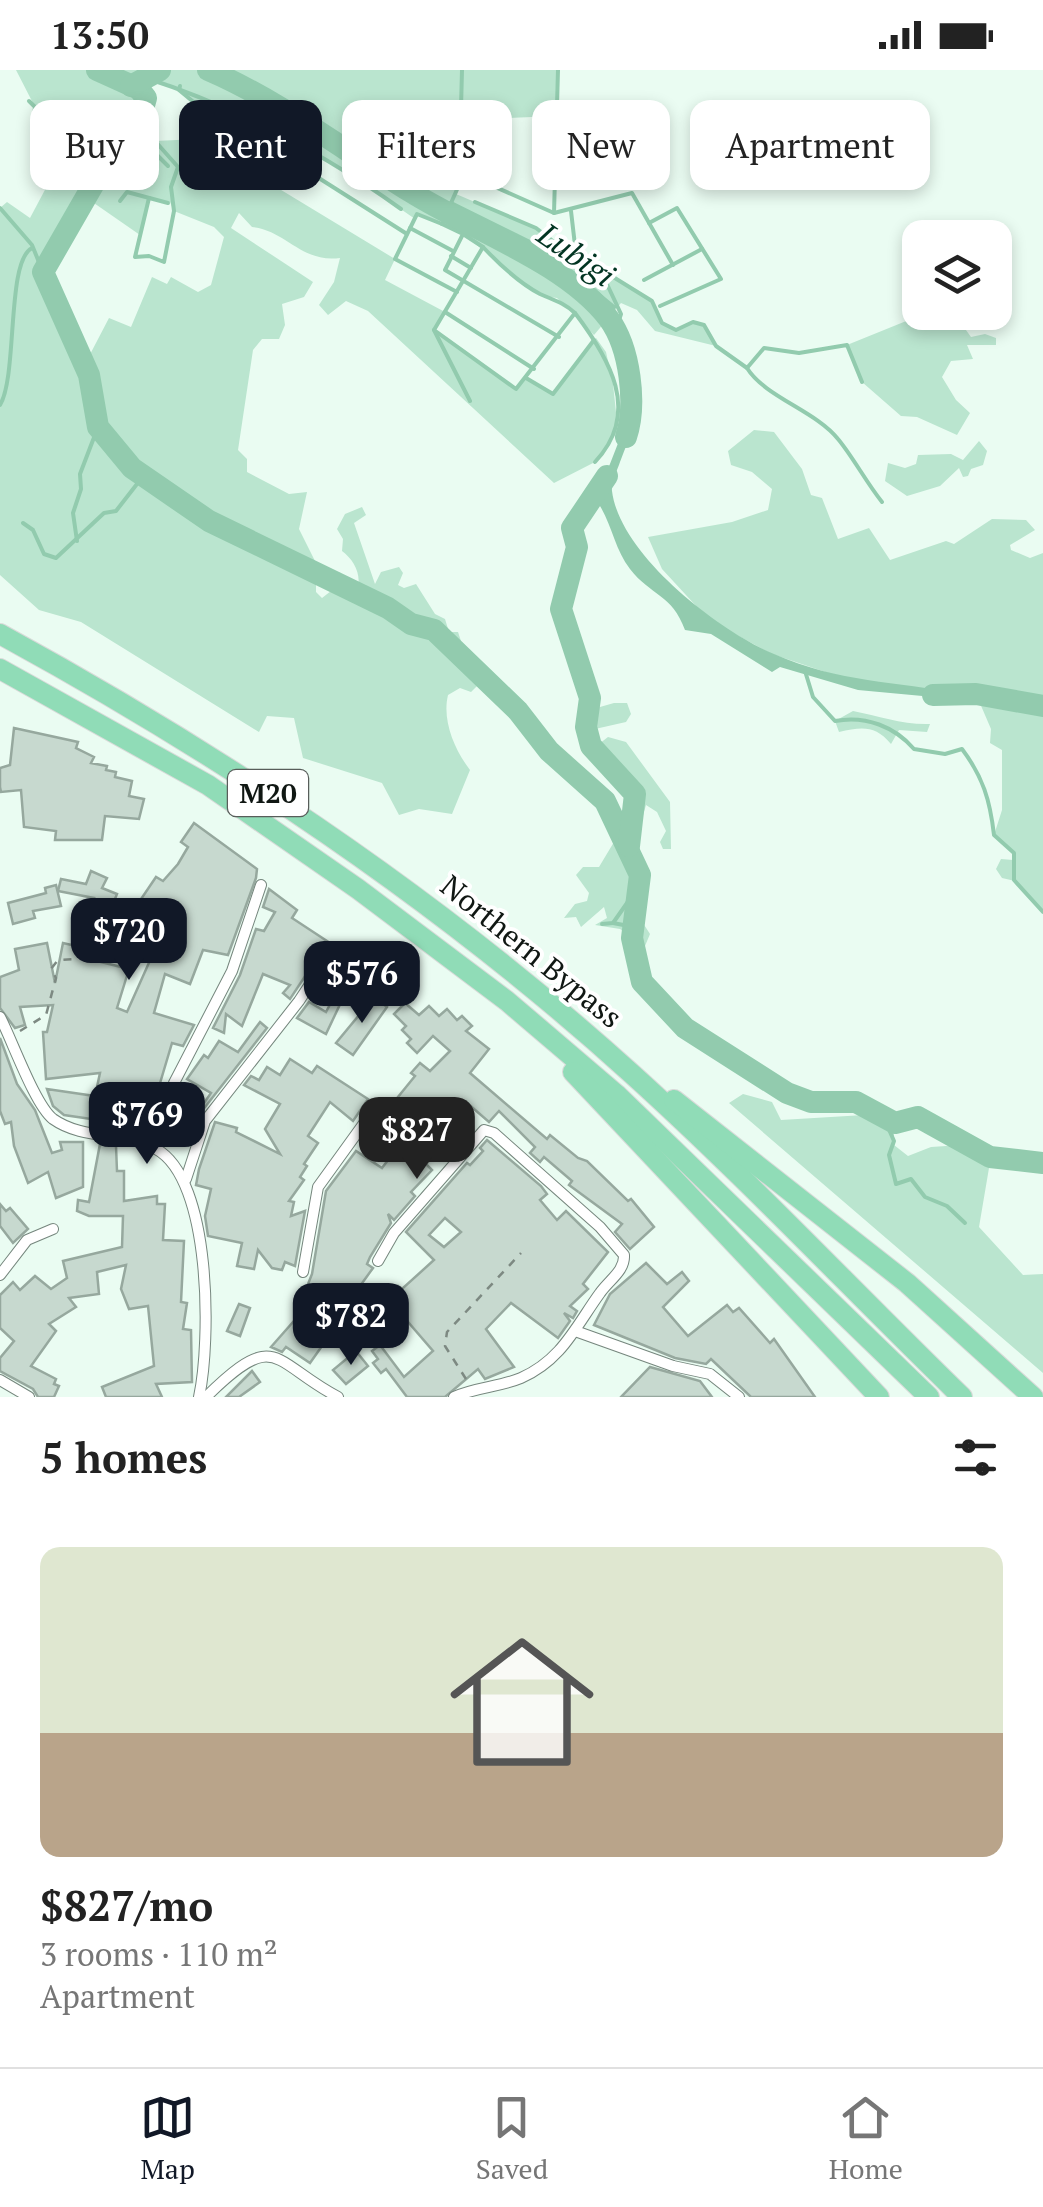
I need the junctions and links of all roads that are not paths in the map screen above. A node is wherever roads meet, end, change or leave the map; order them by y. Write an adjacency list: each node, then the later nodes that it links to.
1 (0, 634): 5 (highway, Northern Bypass / M20)
2 (0, 669): 6 (highway, Northern Bypass / M20)
3 (260, 885): 9 (street)
4 (330, 954): 10 (street)
5 (520, 978): 24 (highway, Northern Bypass / M20); 25 (highway)
6 (507, 1001): 22 (highway); 23 (highway, Northern Bypass / M20)
7 (0, 1017): 9 (street)
8 (370, 1114): 13 (street)
9 (156, 1148): 10 (street)
10 (186, 1180): 18 (street)
11 (52, 1229): 14 (street)
12 (378, 1261): 15 (street)
13 (303, 1272)
14 (0, 1275)
15 (578, 1332): 20 (street); 21 (street)
16 (0, 1380): 17 (street)
17 (29, 1397)
18 (202, 1397): 19 (street)
19 (338, 1397)
20 (454, 1397)
21 (739, 1397)
22 (880, 1397)
23 (929, 1397)
24 (962, 1397)
25 (1033, 1397)

